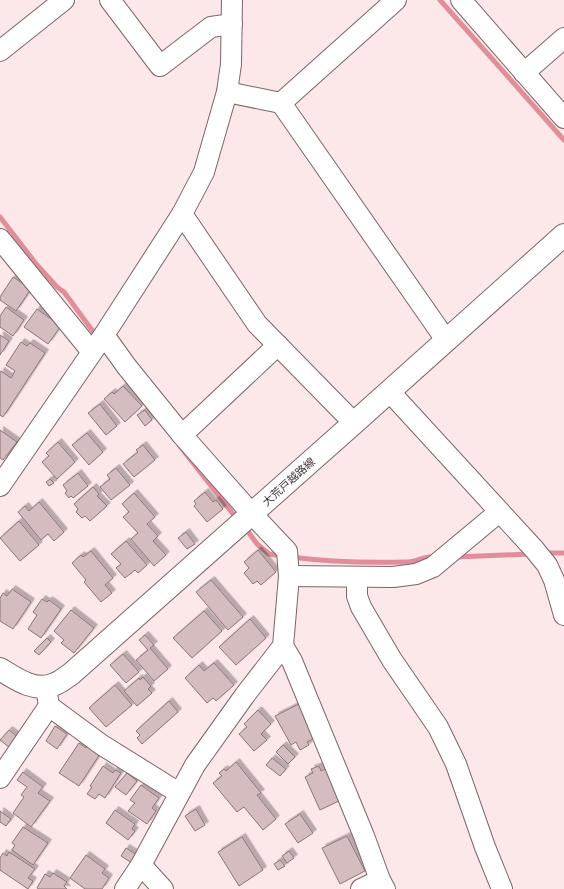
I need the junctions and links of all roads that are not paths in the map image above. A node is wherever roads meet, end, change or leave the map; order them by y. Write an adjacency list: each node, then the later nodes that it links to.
1 (64, 0): 8 (street)
2 (110, 0): 6 (street)
3 (232, 0): 6 (street)
4 (396, 0): 11 (street)
5 (461, 0): 9 (street)
6 (232, 24): 10 (street)
7 (564, 38): 9 (street)
8 (0, 51)
9 (524, 73): 12 (street)
10 (227, 92): 11 (street); 13 (street)
11 (280, 103): 17 (street)
12 (564, 118)
13 (182, 214): 16 (street); 18 (street)
14 (564, 235): 17 (main road, 大荒戸越路線)
15 (2, 249): 19 (street)
16 (104, 335): 19 (street); 22 (street)
17 (446, 340): 20 (main road, 大荒戸越路線)
18 (278, 345): 21 (street); 22 (street)
19 (92, 352): 23 (street)
20 (389, 391): 21 (main road, 大荒戸越路線); 24 (street)
21 (354, 423): 25 (main road, 大荒戸越路線)
22 (182, 435): 25 (street)
23 (0, 486)
24 (499, 512): 27 (street); 28 (street)
25 (252, 514): 26 (street); 31 (main road, 大荒戸越路線)
26 (289, 576): 27 (street); 29 (street)
27 (357, 577): 39 (street)
28 (564, 615)
29 (284, 646): 33 (street); 35 (street)
30 (0, 668): 31 (main road)
31 (48, 697): 32 (street); 33 (street)
32 (0, 778)
33 (179, 793): 34 (street)
34 (141, 865): 36 (street); 37 (street)
35 (382, 884): 38 (street)
36 (126, 889)
37 (163, 889)
38 (361, 889)
39 (502, 889)

